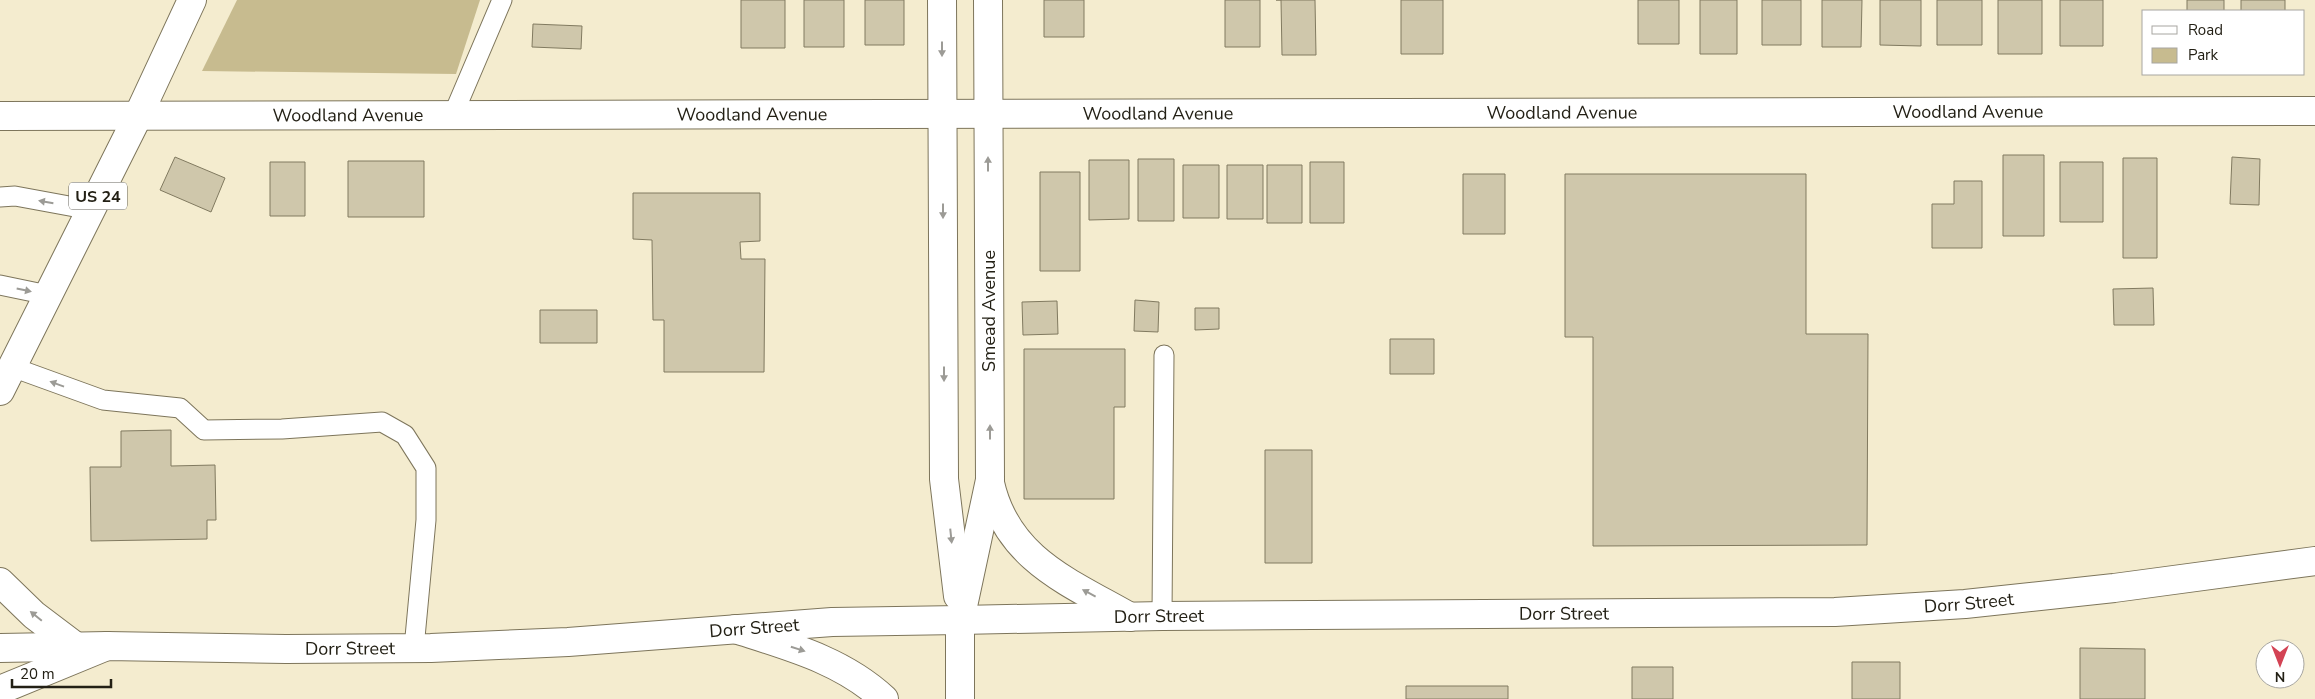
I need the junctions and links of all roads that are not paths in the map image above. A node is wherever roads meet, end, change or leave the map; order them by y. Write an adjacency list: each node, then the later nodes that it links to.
1 (192, 0): 10 (street, US 24)
2 (502, 0): 8 (lane)
3 (942, 0): 6 (street, Smead Avenue, one-way to 6)
4 (988, 0): 7 (street, Smead Avenue)
5 (2315, 111): 7 (street, Woodland Avenue)
6 (942, 114): 7 (street, Woodland Avenue); 8 (street, Woodland Avenue); 23 (street, Smead Avenue, one-way to 23)
7 (988, 114): 18 (street, Smead Avenue, one-way to 7)
8 (453, 115): 10 (street, Woodland Avenue)
9 (0, 116): 10 (street, Woodland Avenue)
10 (138, 116): 12 (street, US 24)
11 (0, 196): 12 (lane, one-way to 11)
12 (91, 210): 14 (street, US 24)
13 (0, 285): 14 (lane, one-way to 14)
14 (48, 295): 16 (street, US 24)
15 (1164, 355): 21 (lane)
16 (12, 367): 17 (street, US 24); 28 (lane, one-way to 16)
17 (0, 391)
18 (990, 480): 22 (street, one-way to 18); 23 (street, Smead Avenue)
19 (2315, 561): 21 (street, Dorr Street)
20 (0, 582): 25 (street, one-way to 20)
21 (1162, 616): 22 (street, Dorr Street)
22 (1131, 617): 23 (street, Dorr Street)
23 (960, 620): 24 (street, Dorr Street); 31 (street, Smead Avenue)
24 (735, 629): 28 (street, Dorr Street); 30 (street, one-way to 30)
25 (75, 646): 26 (street, Dorr Street); 27 (street, Dorr Street)
26 (107, 646): 28 (street, Dorr Street); 29 (street)
27 (0, 648)
28 (414, 648)
29 (0, 690)
30 (884, 699)
31 (960, 699)

